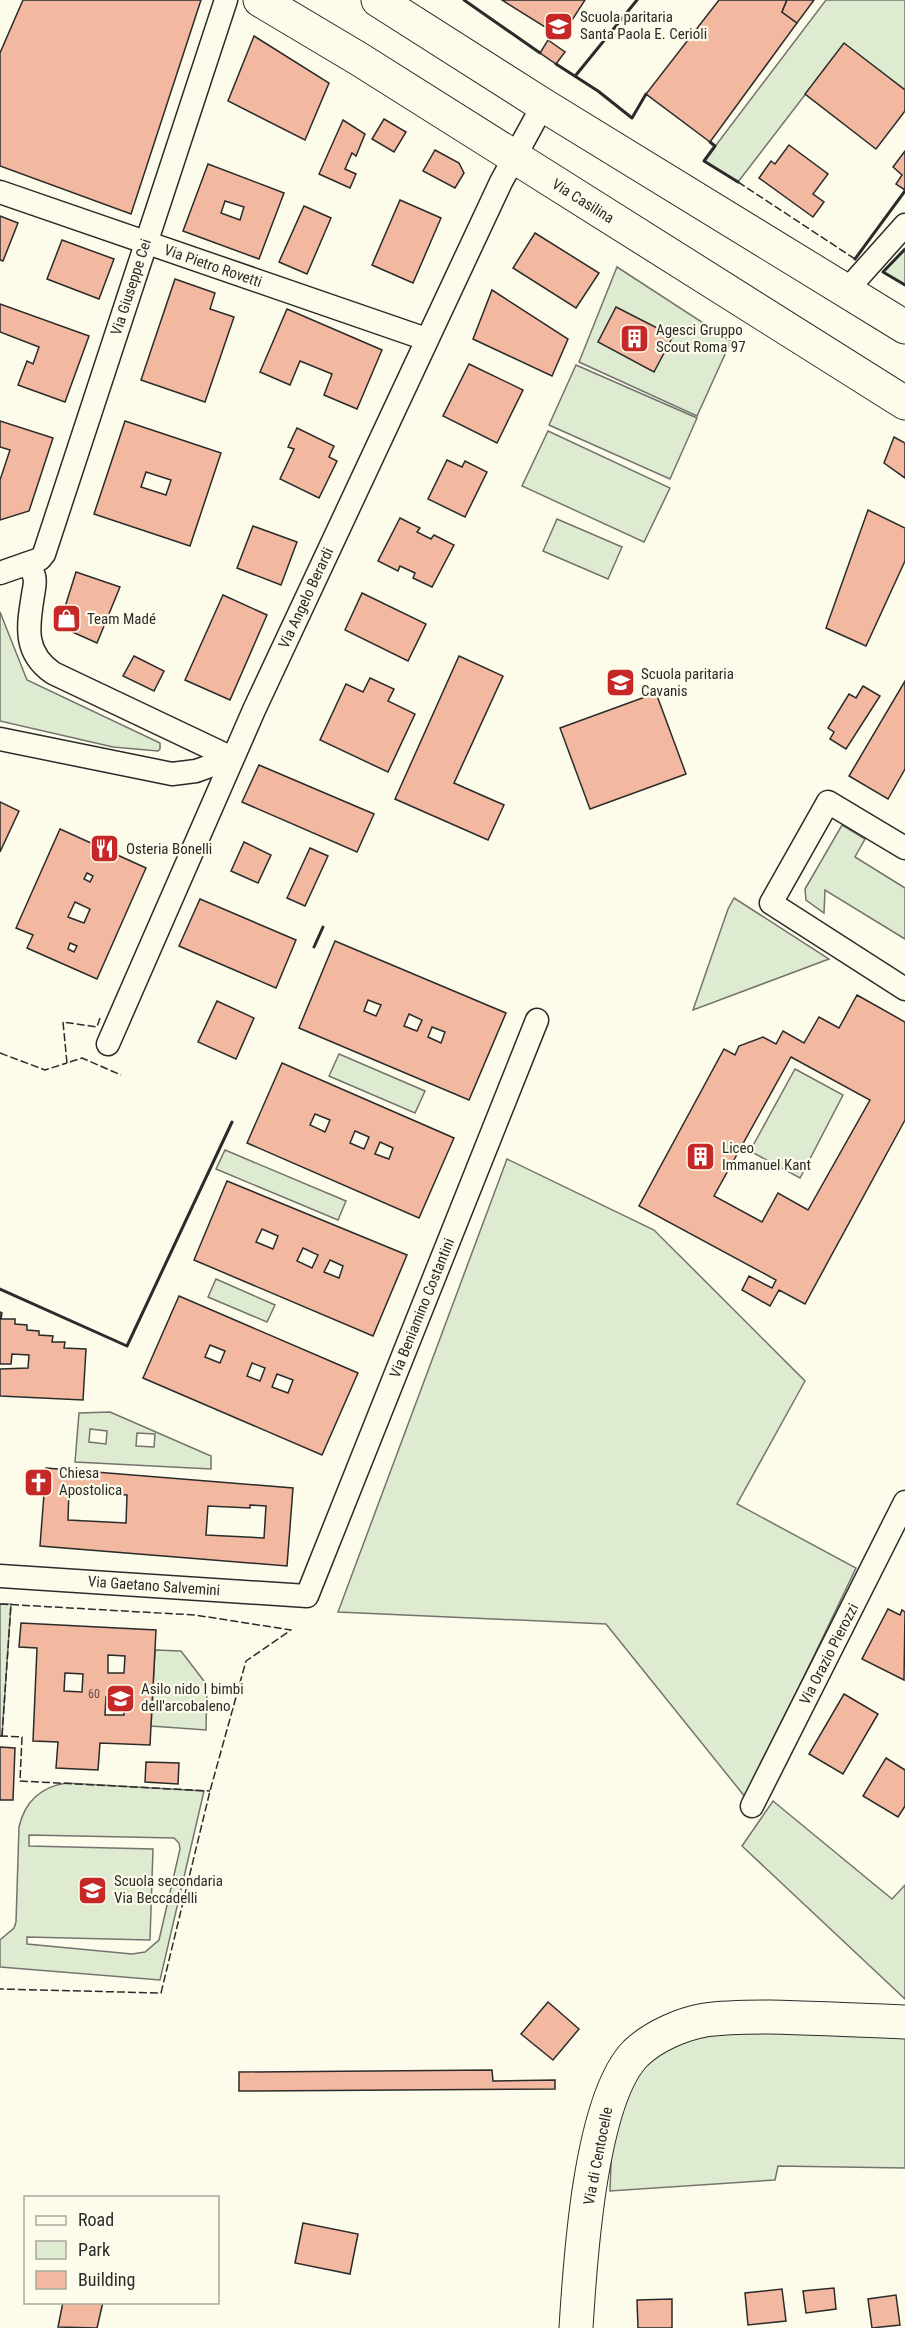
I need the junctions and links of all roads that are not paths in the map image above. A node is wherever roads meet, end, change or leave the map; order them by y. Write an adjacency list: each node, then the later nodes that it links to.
1 (226, 0): 8 (street, Via Giuseppe Cei)
2 (260, 0): 5 (main road, Via Casilina)
3 (378, 0): 4 (main road)
4 (543, 105): 5 (street, Via Angelo Berardi); 9 (main road)
5 (513, 157): 11 (street, Via Angelo Berardi); 12 (main road, Via Casilina)
6 (0, 192): 8 (street, Via Pietro Rovetti)
7 (905, 225): 9 (street)
8 (145, 243): 11 (street, Via Pietro Rovetti); 13 (street, Via Giuseppe Cei)
9 (846, 291): 10 (main road)
10 (905, 327)
11 (426, 339): 16 (street, Via Angelo Berardi)
12 (905, 403)
13 (26, 564): 14 (street); 16 (street)
14 (0, 573)
15 (0, 739): 16 (street)
16 (232, 758): 20 (street, Via Angelo Berardi)
17 (905, 849): 18 (street)
18 (905, 989)
19 (537, 1020): 23 (street, Via Beniamino Costantini)
20 (108, 1044)
21 (905, 1502): 24 (street, Via Orazio Pierozzi)
22 (0, 1576): 23 (street, Via Gaetano Salvemini)
23 (308, 1596)
24 (752, 1806)
25 (905, 2022): 26 (main road, Via di Centocelle)
26 (576, 2328)

